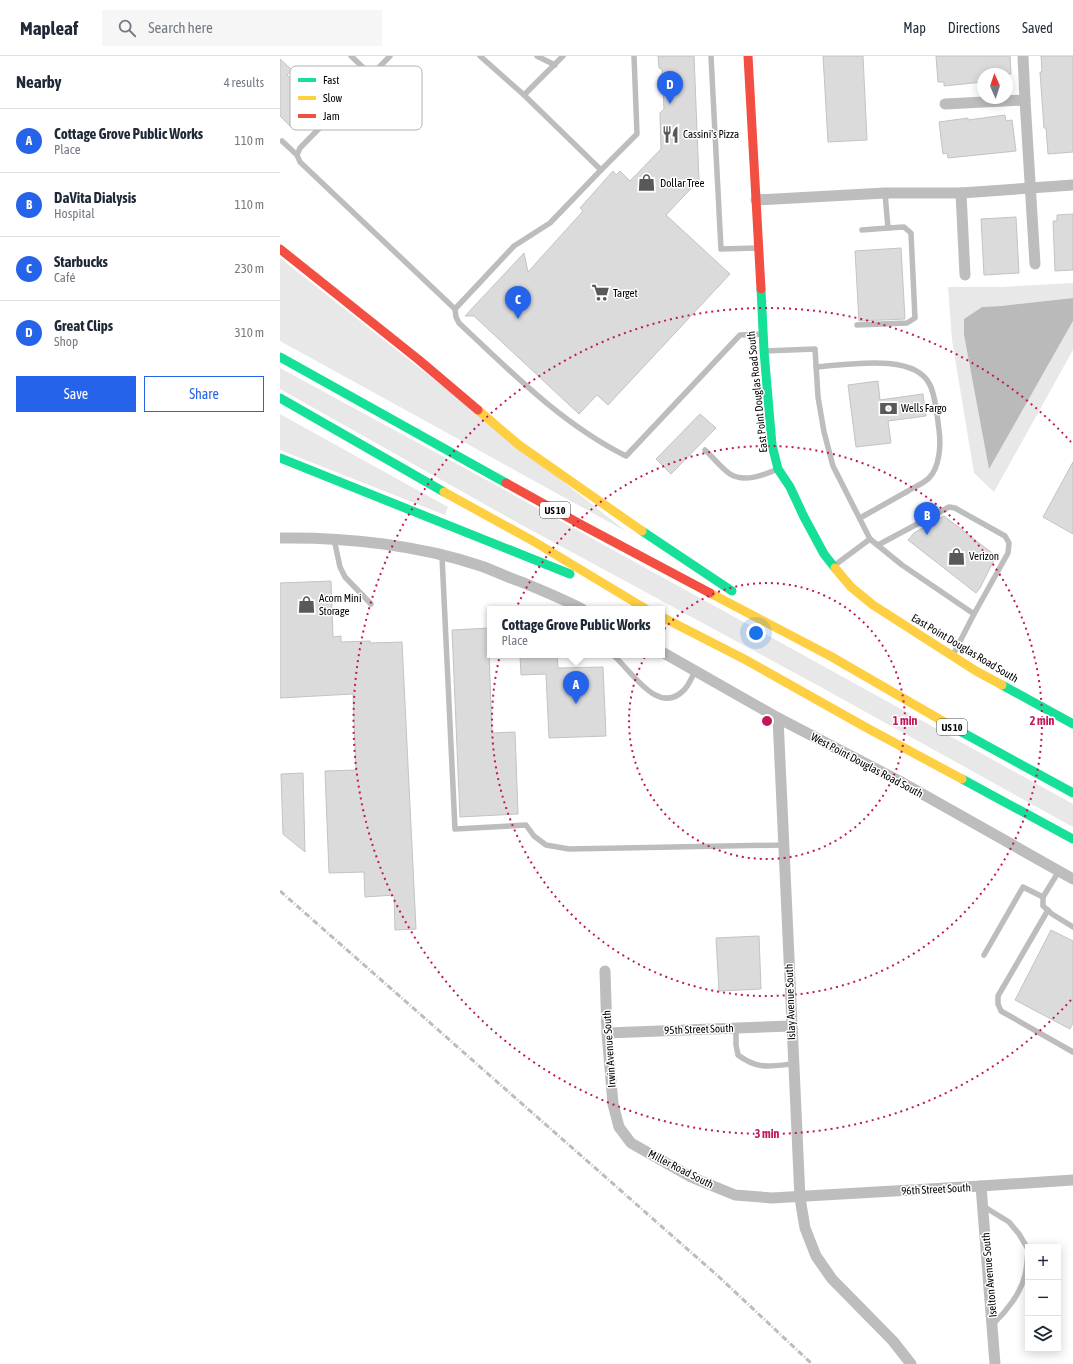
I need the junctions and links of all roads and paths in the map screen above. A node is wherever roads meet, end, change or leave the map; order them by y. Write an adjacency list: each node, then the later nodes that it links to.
1 (351, 56): 11 (lane)
2 (390, 56): 12 (lane)
3 (480, 56): 13 (lane)
4 (537, 56): 10 (lane)
5 (563, 56): 10 (lane)
6 (634, 56): 19 (lane)
7 (711, 56): 27 (lane)
8 (748, 56): 24 (main road, East Point Douglas Road South)
9 (1023, 56): 14 (street)
10 (555, 65): 13 (lane)
11 (363, 66)
12 (380, 66)
13 (524, 95): 19 (lane)
14 (1025, 100): 15 (street); 21 (street)
15 (945, 104)
16 (317, 130): 18 (lane)
17 (282, 141): 18 (lane)
18 (297, 155): 31 (lane)
19 (601, 170): 31 (lane)
20 (1073, 185): 21 (street)
21 (1031, 189): 23 (street); 29 (street)
22 (885, 193): 23 (street); 24 (street); 25 (lane)
23 (961, 193): 30 (street)
24 (756, 200): 27 (main road, East Point Douglas Road South)
25 (888, 228): 26 (lane); 32 (lane)
26 (862, 230)
27 (758, 248): 33 (main road, East Point Douglas Road South)
28 (280, 249): 49 (main road)
29 (1035, 264)
30 (965, 275)
31 (455, 309): 33 (lane)
32 (857, 325)
33 (763, 334): 34 (main road, East Point Douglas Road South)
34 (764, 351): 36 (lane); 40 (main road, East Point Douglas Road South)
35 (280, 356): 58 (main road, US 10)
36 (816, 367): 41 (lane); 41 (lane)
37 (280, 398): 48 (main road)
38 (705, 450): 40 (lane)
39 (280, 458): 48 (main road)
40 (778, 469): 47 (main road, East Point Douglas Road South)
41 (860, 518): 43 (lane)
42 (280, 538): 44 (street)
43 (870, 538): 45 (lane); 47 (lane)
44 (334, 539): 46 (street); 50 (lane)
45 (878, 545): 54 (lane); 54 (lane)
46 (442, 556): 52 (street); 65 (lane)
47 (834, 566): 57 (main road, East Point Douglas Road South)
48 (601, 582): 53 (main road)
49 (740, 597)
50 (371, 604)
51 (754, 605): 58 (main road)
52 (576, 606)
53 (641, 606)
54 (974, 614): 57 (lane)
55 (665, 619): 64 (main road)
56 (665, 654): 60 (street, West Point Douglas Road South)
57 (952, 656): 62 (main road, East Point Douglas Road South)
58 (832, 657): 63 (main road, US 10)
59 (616, 658): 60 (lane)
60 (695, 671): 61 (street, West Point Douglas Road South)
61 (778, 718): 65 (street, Islay Avenue South); 66 (street, West Point Douglas Road South)
62 (1073, 724)
63 (1073, 793)
64 (1073, 839)
65 (784, 845): 73 (street, Islay Avenue South)
66 (1059, 871): 67 (street, West Point Douglas Road South); 68 (lane)
67 (1073, 879)
68 (1043, 897): 69 (lane); 71 (lane)
69 (1048, 910): 70 (lane); 76 (lane)
70 (1073, 927)
71 (984, 955)
72 (605, 970): 75 (street, Irwin Avenue South)
73 (791, 1026): 74 (street, 95th Street South); 77 (street, Islay Avenue South)
74 (736, 1028): 75 (street, 95th Street South); 77 (lane)
75 (607, 1033): 78 (street, Irwin Avenue South)
76 (1073, 1052)
77 (793, 1064): 81 (street, Islay Avenue South)
78 (619, 1127): 81 (street, Miller Road South)
79 (1073, 1180): 80 (street, 96th Street South)
80 (981, 1186): 81 (street, 96th Street South); 82 (street, Iselton Avenue South)
81 (800, 1198): 86 (street, Islay Avenue South)
82 (983, 1206): 83 (lane); 85 (street, Iselton Avenue South)
83 (1025, 1244)
84 (1025, 1275): 85 (lane)
85 (993, 1324): 87 (street, Iselton Avenue South)
86 (911, 1364)
87 (995, 1364)

